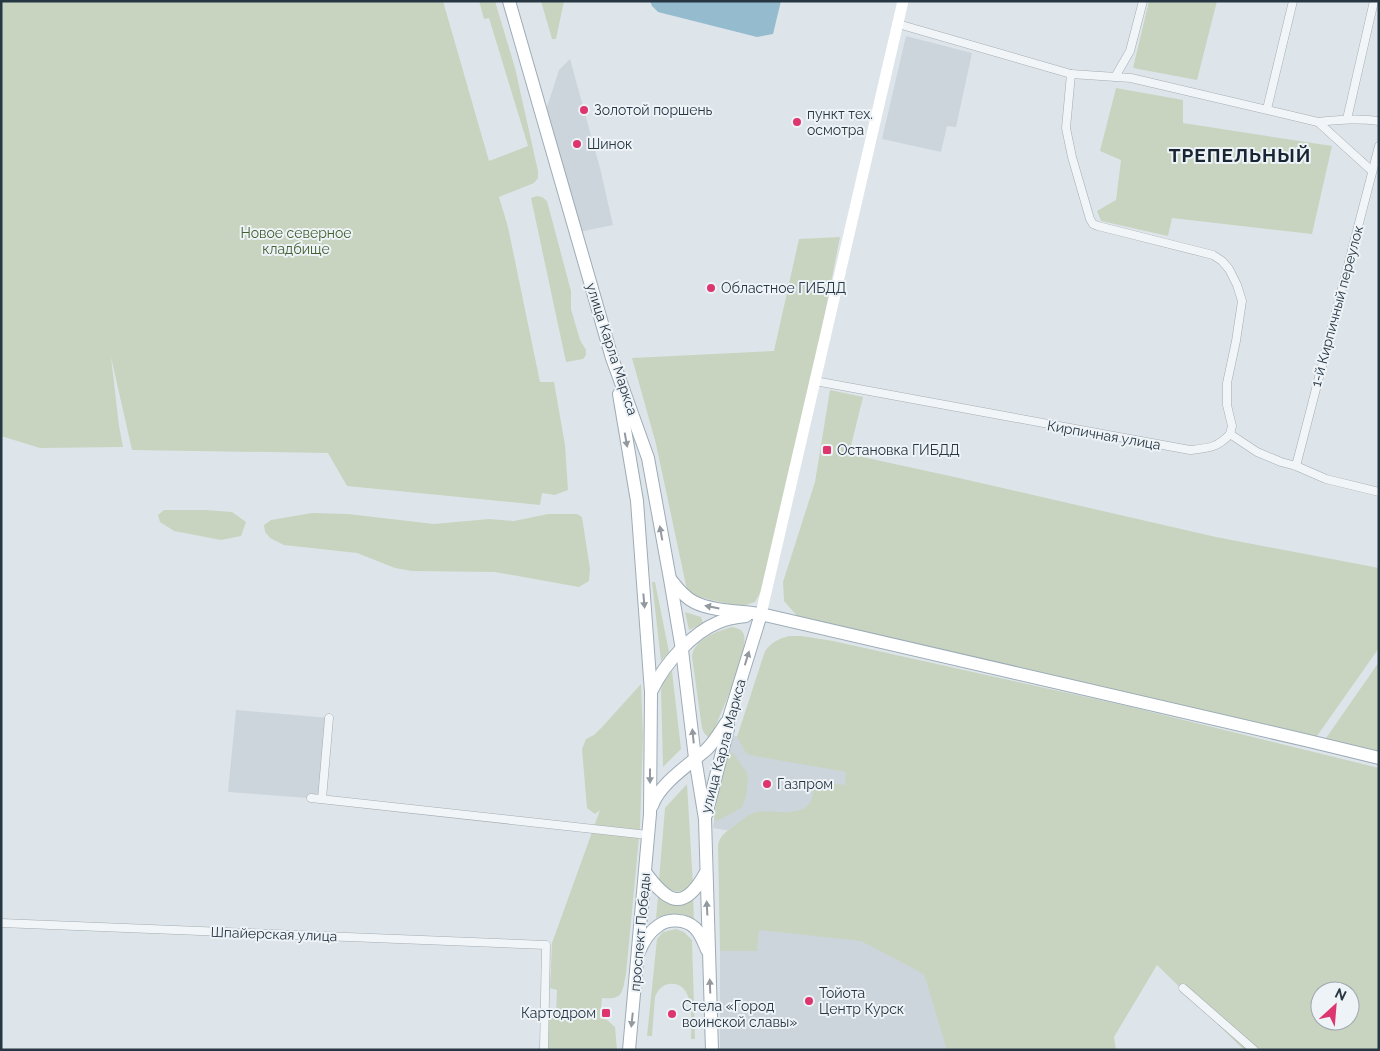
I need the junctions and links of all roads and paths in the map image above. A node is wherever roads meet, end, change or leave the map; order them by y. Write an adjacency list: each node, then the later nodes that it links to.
1 (509, 1): 15 (main road, улица Карла Маркса)
2 (903, 1): 6 (main road, улица Карла Маркса)
3 (1143, 1): 8 (street)
4 (1293, 1): 9 (street)
5 (1374, 1): 10 (street)
6 (898, 24): 7 (street); 16 (main road, улица Карла Маркса)
7 (1071, 74): 8 (street); 17 (street)
8 (1115, 77): 9 (street)
9 (1268, 110): 12 (street)
10 (1347, 119): 11 (street); 12 (street)
11 (1379, 121)
12 (1318, 122): 14 (street)
13 (1379, 146): 14 (street, 1-й Кирпичный переулок)
14 (1372, 171): 18 (street, 1-й Кирпичный переулок)
15 (612, 358): 20 (main road, улица Карла Маркса, one-way to 15); 23 (main road, one-way to 23)
16 (815, 381): 17 (street, Кирпичная улица); 21 (main road, улица Карла Маркса)
17 (1230, 434): 18 (street)
18 (1296, 466): 19 (street)
19 (1379, 492)
20 (670, 579): 21 (main road, one-way to 20); 22 (main road, улица Карла Маркса)
21 (760, 614): 22 (main road); 25 (main road, улица Карла Маркса, one-way to 21); 27 (main road)
22 (682, 650): 23 (main road); 26 (main road, улица Карла Маркса, one-way to 22)
23 (651, 692): 30 (main road, one-way to 30)
24 (329, 718): 29 (street)
25 (728, 721): 26 (main road); 31 (main road, улица Карла Маркса)
26 (695, 758): 30 (main road); 31 (main road, улица Карла Маркса)
27 (1379, 758)
28 (311, 798): 29 (street)
29 (322, 799): 32 (street)
30 (650, 814): 32 (main road, проспект Победы)
31 (705, 819): 34 (main road)
32 (648, 835): 33 (main road, проспект Победы)
33 (645, 872): 34 (main road); 36 (main road, проспект Победы)
34 (705, 874): 37 (main road, one-way to 34)
35 (1, 923): 39 (street, Шпайерская улица)
36 (637, 956): 37 (main road); 40 (main road, проспект Победы, one-way to 40)
37 (709, 957): 41 (main road, one-way to 37)
38 (1183, 988): 42 (street)
39 (544, 1050)
40 (629, 1050)
41 (712, 1050)
42 (1254, 1050)

